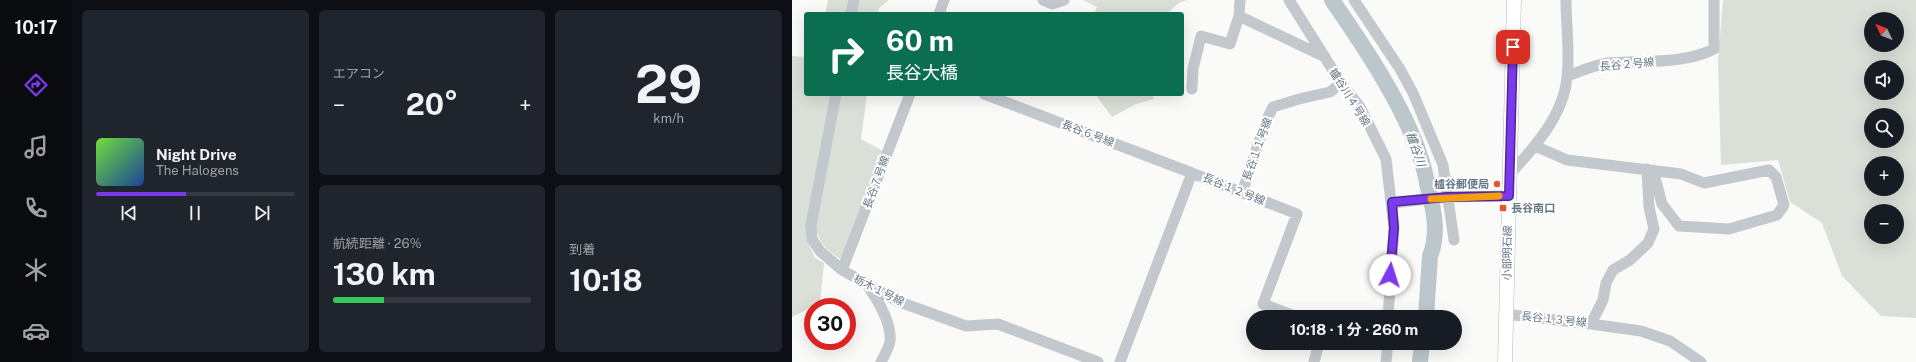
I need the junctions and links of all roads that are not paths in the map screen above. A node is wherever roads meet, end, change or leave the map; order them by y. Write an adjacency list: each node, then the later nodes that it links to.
1 (854, 0): 11 (street)
2 (944, 0): 12 (street)
3 (1044, 0): 4 (street)
4 (1064, 0)
5 (1240, 0): 13 (street)
6 (1289, 0): 14 (street, 櫨谷川４号線)
7 (1354, 0): 27 (street)
8 (1514, 0): 24 (main road, 小部明石線)
9 (1566, 0): 15 (street)
10 (1714, 0): 15 (street, 長谷２号線)
11 (851, 12)
12 (940, 12)
13 (1239, 16): 14 (street); 17 (street)
14 (1325, 57): 16 (street, 櫨谷川４号線)
15 (1567, 76): 21 (street)
16 (1341, 83): 25 (street, 長谷１１号線); 28 (street, 櫨谷川４号線)
17 (1192, 89)
18 (836, 96): 30 (street, 栃木１号線)
19 (909, 96): 30 (street, 長谷７号線)
20 (989, 96): 23 (street, 長谷６号線)
21 (1535, 146): 22 (street); 24 (street)
22 (1650, 170): 22 (street); 35 (street, 長谷１３号線)
23 (1192, 173): 25 (street, 長谷１２号線); 41 (street, 長谷１２号線)
24 (1509, 175): 26 (main road, 小部明石線)
25 (1242, 193): 32 (street, 長谷１２号線)
26 (1509, 196): 27 (street); 34 (main road, 小部明石線)
27 (1447, 197): 28 (street); 29 (street)
28 (1392, 202): 33 (street, 櫨谷川４号線)
29 (1454, 240)
30 (842, 270): 31 (street, 栃木１号線)
31 (866, 283): 39 (street); 40 (street, 栃木１号線)
32 (1278, 310)
33 (1388, 310)
34 (1506, 314): 35 (street, 長谷１３号線); 44 (main road, 小部明石線)
35 (1592, 324): 38 (street)
36 (1317, 350): 42 (street)
37 (1387, 350): 43 (street)
38 (1695, 360)
39 (881, 362)
40 (1098, 362)
41 (1120, 362)
42 (1314, 362)
43 (1386, 362)
44 (1505, 362)

